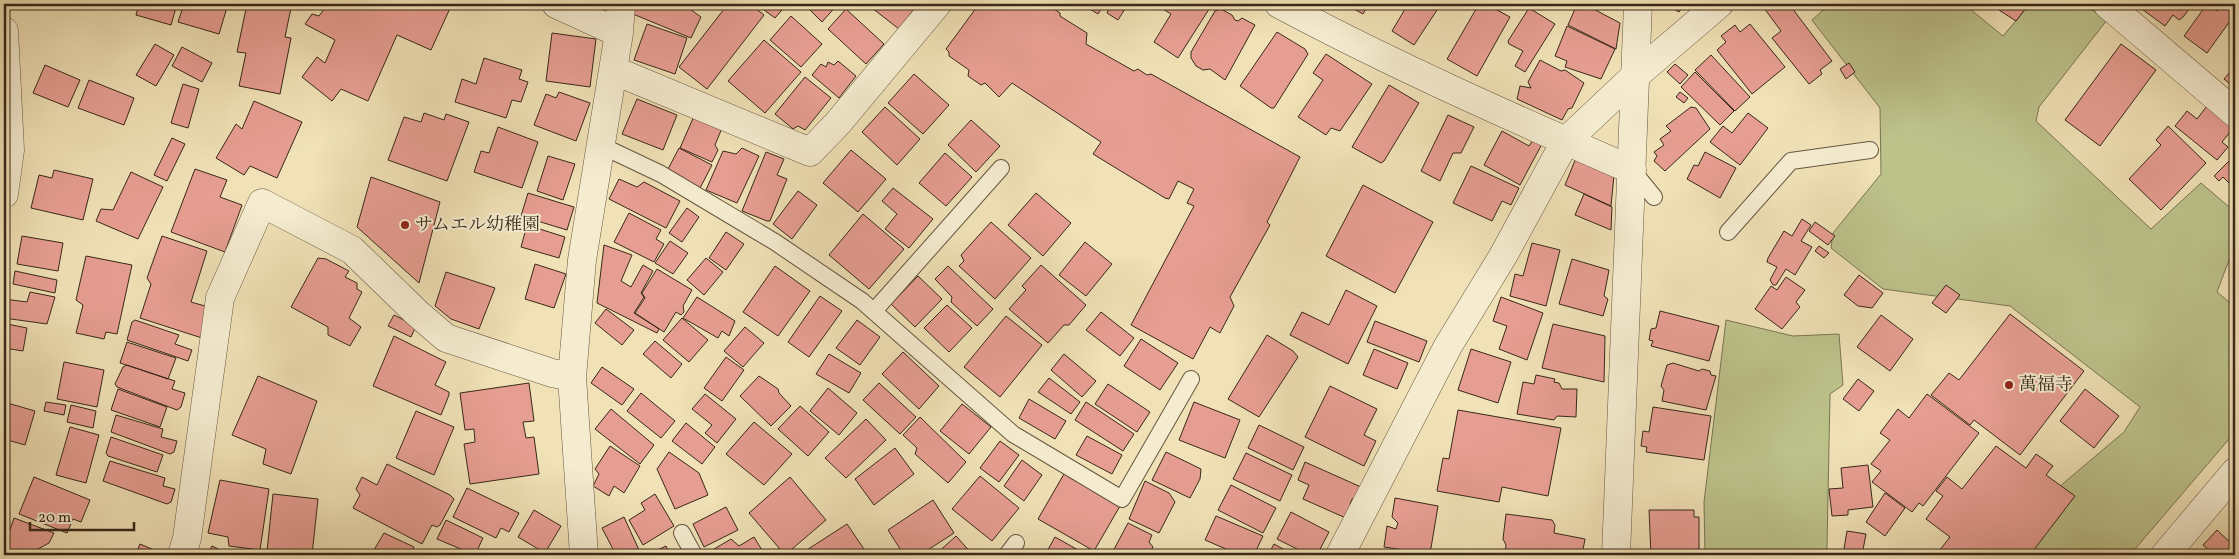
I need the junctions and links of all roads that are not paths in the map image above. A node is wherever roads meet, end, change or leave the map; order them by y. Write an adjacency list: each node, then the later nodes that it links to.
1 (556, 4): 9 (street)
2 (622, 4): 9 (street)
3 (937, 4): 10 (street)
4 (1278, 4): 13 (street)
5 (1638, 4): 11 (street)
6 (1719, 4): 11 (street)
7 (2106, 4): 12 (street)
8 (4, 31): 18 (street)
9 (619, 33): 10 (street)
10 (613, 70): 14 (street)
11 (1636, 74): 13 (street); 17 (street)
12 (2235, 113)
13 (1565, 142): 17 (street); 29 (street)
14 (600, 145): 21 (lane); 22 (street)
15 (1870, 150): 20 (lane)
16 (1001, 168): 21 (lane)
17 (1632, 170): 19 (lane); 30 (street)
18 (4, 194)
19 (1654, 197)
20 (1728, 232)
21 (874, 311): 23 (lane)
22 (572, 377): 26 (street); 27 (street)
23 (1191, 379)
24 (2235, 472): 31 (street)
25 (682, 533): 28 (lane)
26 (182, 555)
27 (584, 555)
28 (694, 555)
29 (1340, 555)
30 (1616, 555)
31 (2165, 555)

